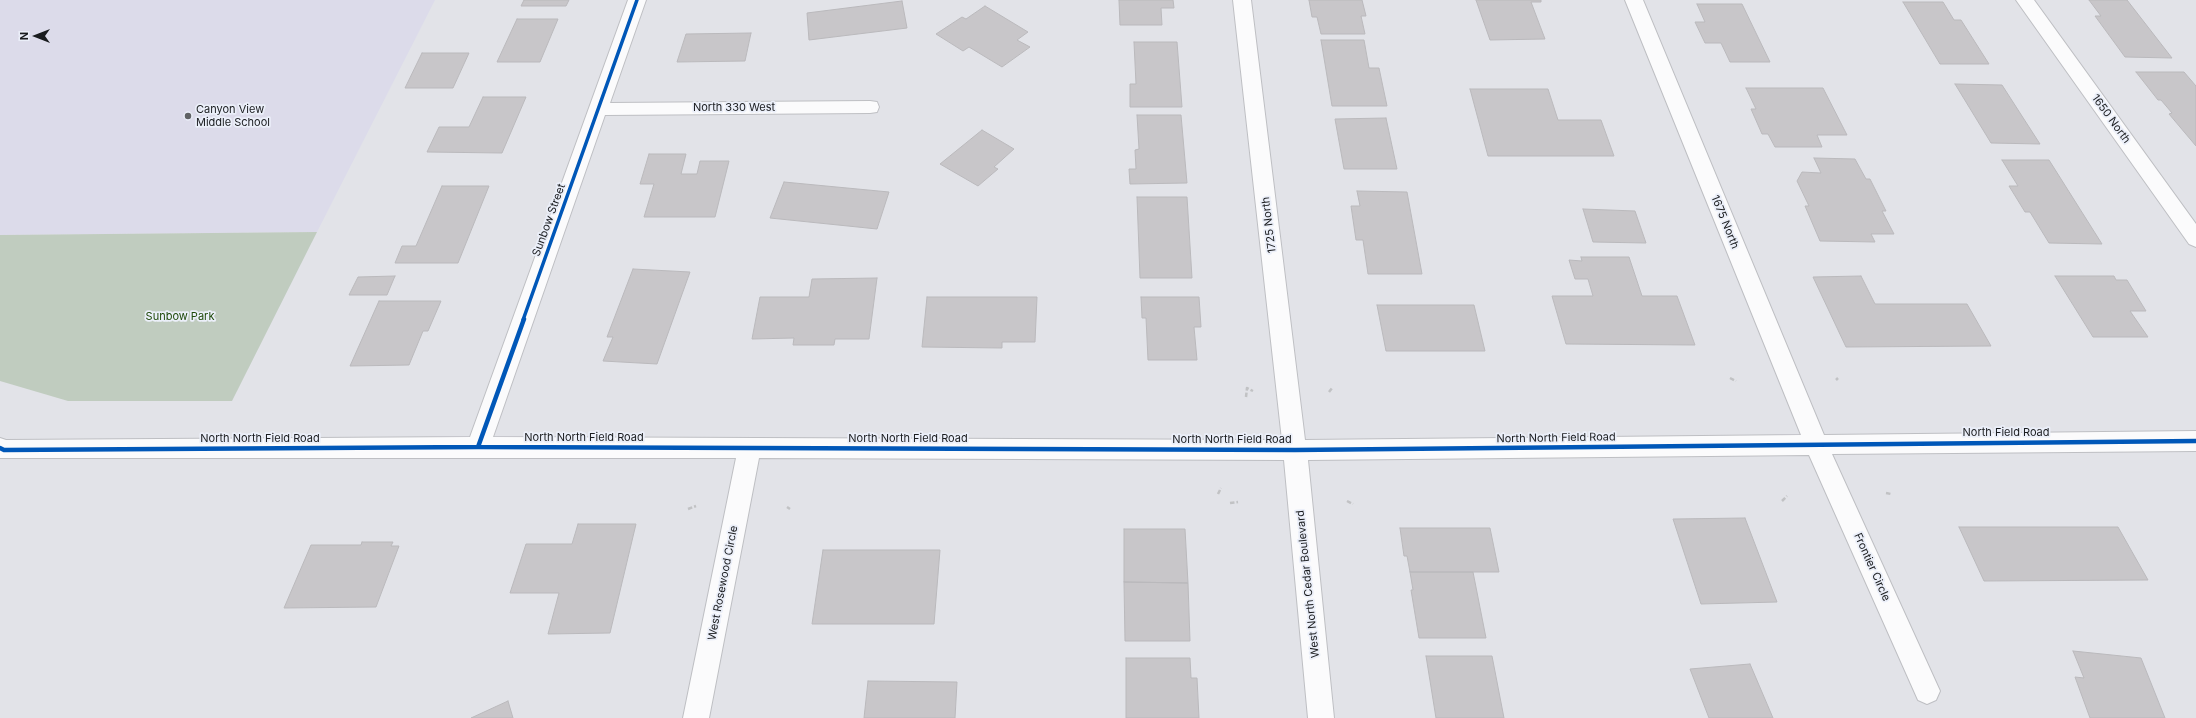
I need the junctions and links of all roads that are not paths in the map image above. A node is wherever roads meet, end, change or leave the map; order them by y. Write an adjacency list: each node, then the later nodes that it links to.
1 (637, 0): 6 (street, Sunbow Street)
2 (1242, 0): 13 (street, 1725 North)
3 (1634, 0): 9 (street, 1675 North)
4 (2025, 0): 7 (street, 1650 North)
5 (870, 107): 6 (street, North 330 West)
6 (598, 109): 10 (street, Sunbow Street)
7 (2196, 239)
8 (2196, 441): 9 (street, North Field Road)
9 (1816, 444): 13 (street, North North Field Road); 14 (street, Frontier Circle)
10 (478, 446): 11 (street, North North Field Road); 12 (street, North North Field Road)
11 (750, 447): 13 (street, North North Field Road); 15 (street, West Rosewood Circle)
12 (0, 448)
13 (1295, 450): 16 (street, West North Cedar Boulevard)
14 (1927, 691)
15 (696, 718)
16 (1321, 718)

